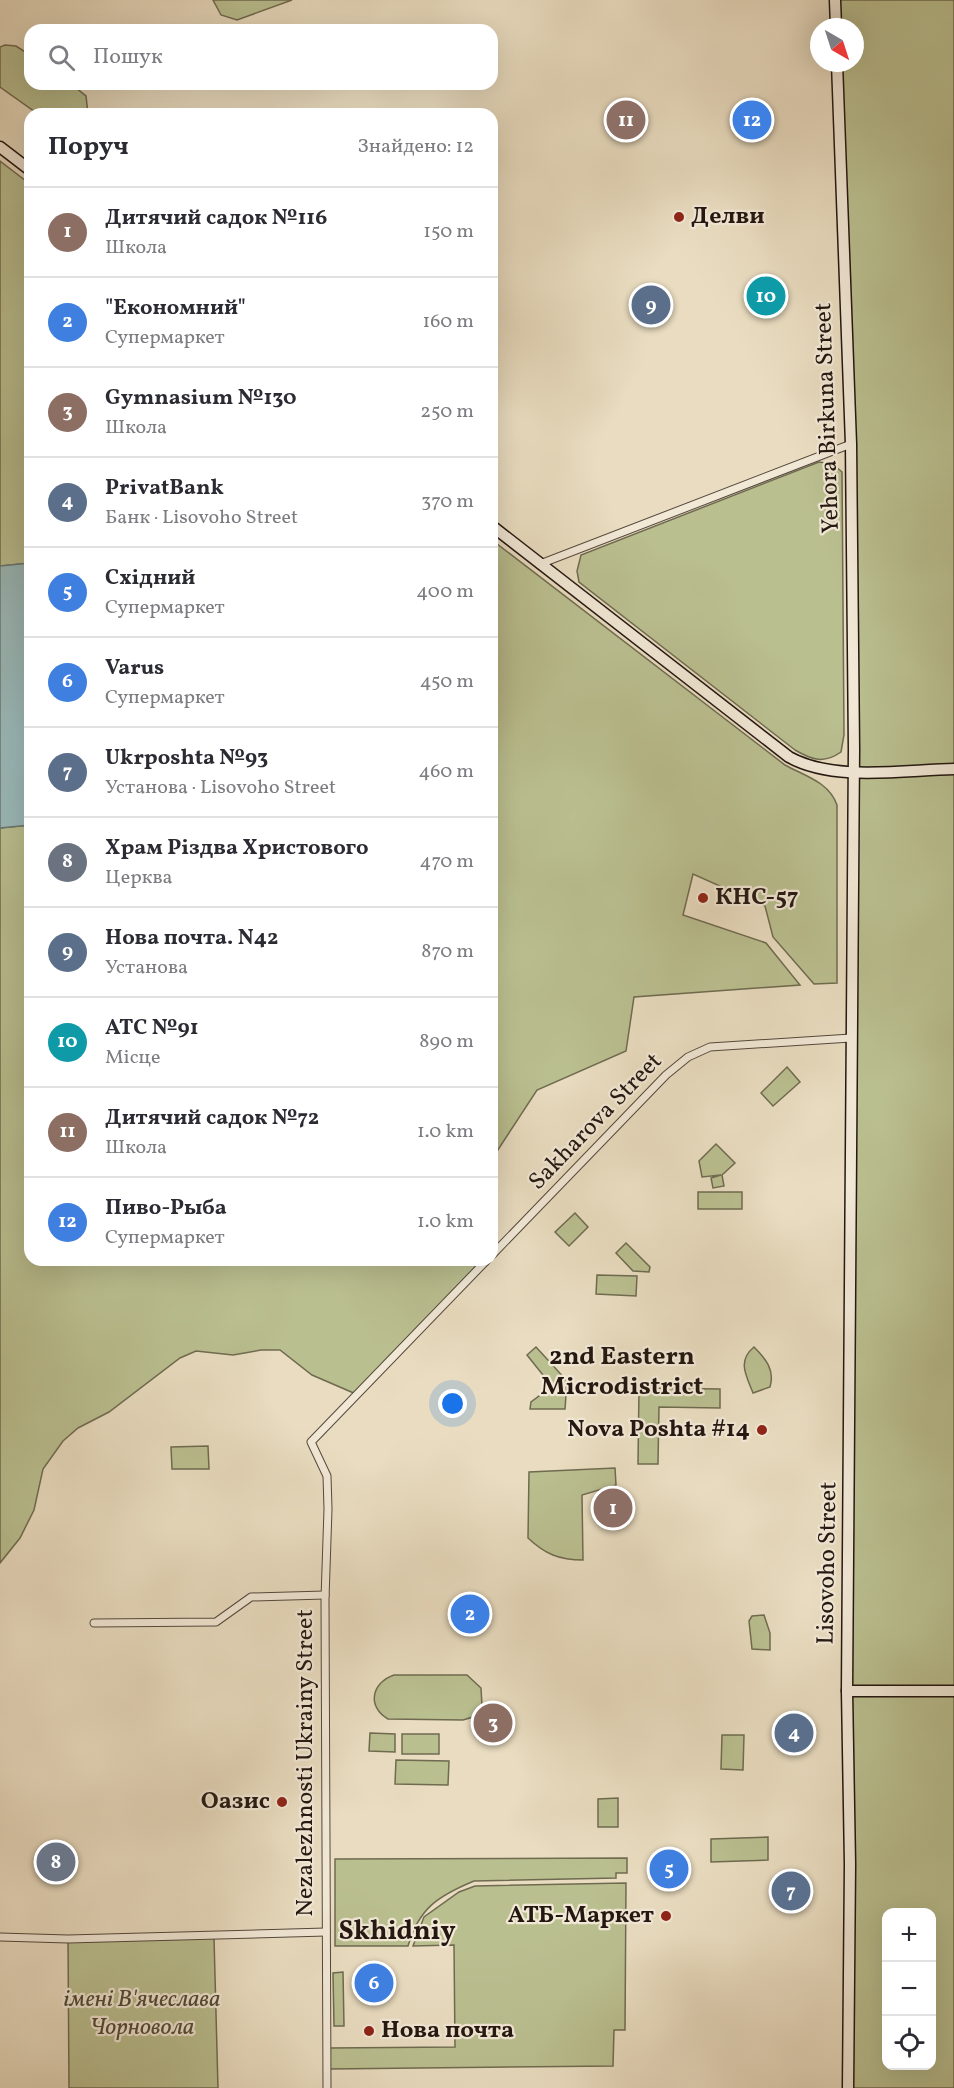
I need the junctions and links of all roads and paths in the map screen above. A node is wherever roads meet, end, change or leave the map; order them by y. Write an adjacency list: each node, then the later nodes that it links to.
1 (836, 0): 2 (street)
2 (836, 18)
3 (837, 72): 6 (street, Yehora Birkuna Street)
4 (0, 147): 5 (street)
5 (24, 165)
6 (851, 444): 8 (street); 10 (street, Yehora Birkuna Street)
7 (498, 531): 8 (street)
8 (540, 564): 10 (street)
9 (954, 769): 10 (street)
10 (854, 772): 11 (street, Yehora Birkuna Street)
11 (851, 1038): 12 (street, Sakharova Street); 16 (street, Lisovoho Street)
12 (498, 1249)
13 (481, 1266): 14 (street, Nezalezhnosti Ukrainy Street)
14 (325, 1595): 15 (street); 18 (street, Nezalezhnosti Ukrainy Street)
15 (94, 1623)
16 (847, 1691): 17 (street); 21 (street, Lisovoho Street)
17 (954, 1691)
18 (326, 1932): 19 (street); 20 (street, Nezalezhnosti Ukrainy Street)
19 (0, 1937)
20 (327, 2088)
21 (848, 2088)

